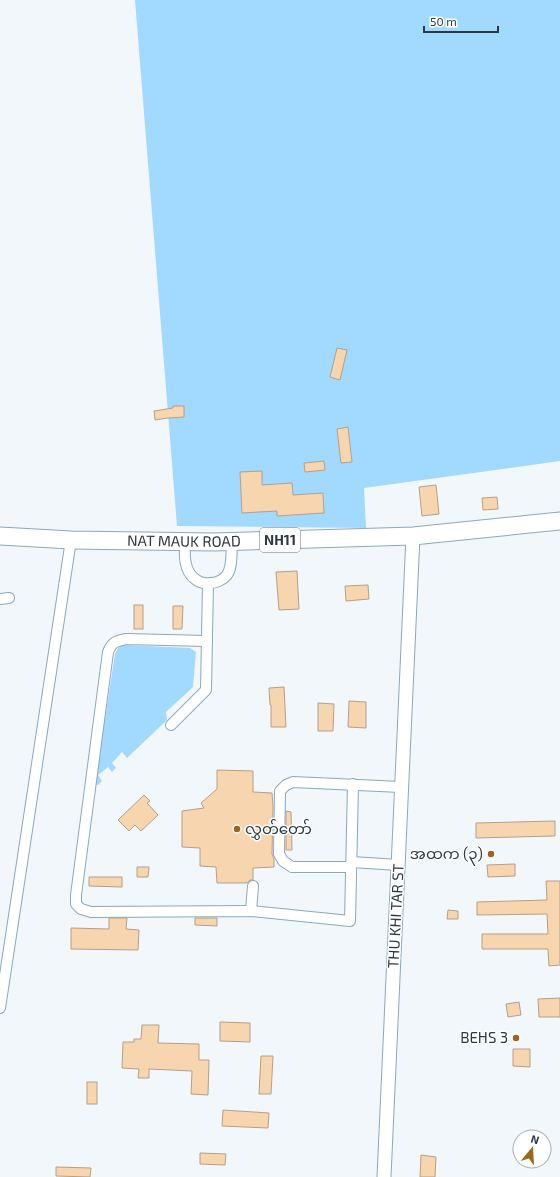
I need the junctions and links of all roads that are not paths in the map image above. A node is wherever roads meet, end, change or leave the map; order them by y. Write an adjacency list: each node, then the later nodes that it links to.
1 (560, 521): 3 (highway, NAT MAUK ROAD / NH11)
2 (0, 536): 4 (highway, NAT MAUK ROAD / NH11)
3 (413, 536): 5 (highway, NAT MAUK ROAD / NH11); 11 (street, THU KHI TAR ST)
4 (71, 540): 6 (highway, NAT MAUK ROAD / NH11); 16 (street)
5 (232, 541): 6 (highway, NAT MAUK ROAD / NH11); 7 (street)
6 (185, 542): 7 (street)
7 (208, 584): 8 (street)
8 (207, 641): 9 (street); 15 (street)
9 (171, 724)
10 (354, 784): 11 (street); 12 (street); 12 (street)
11 (401, 787): 13 (street, THU KHI TAR ST)
12 (352, 865): 13 (street); 15 (street)
13 (398, 865): 17 (street, THU KHI TAR ST)
14 (253, 886): 15 (street)
15 (251, 911)
16 (0, 1008)
17 (384, 1177)

